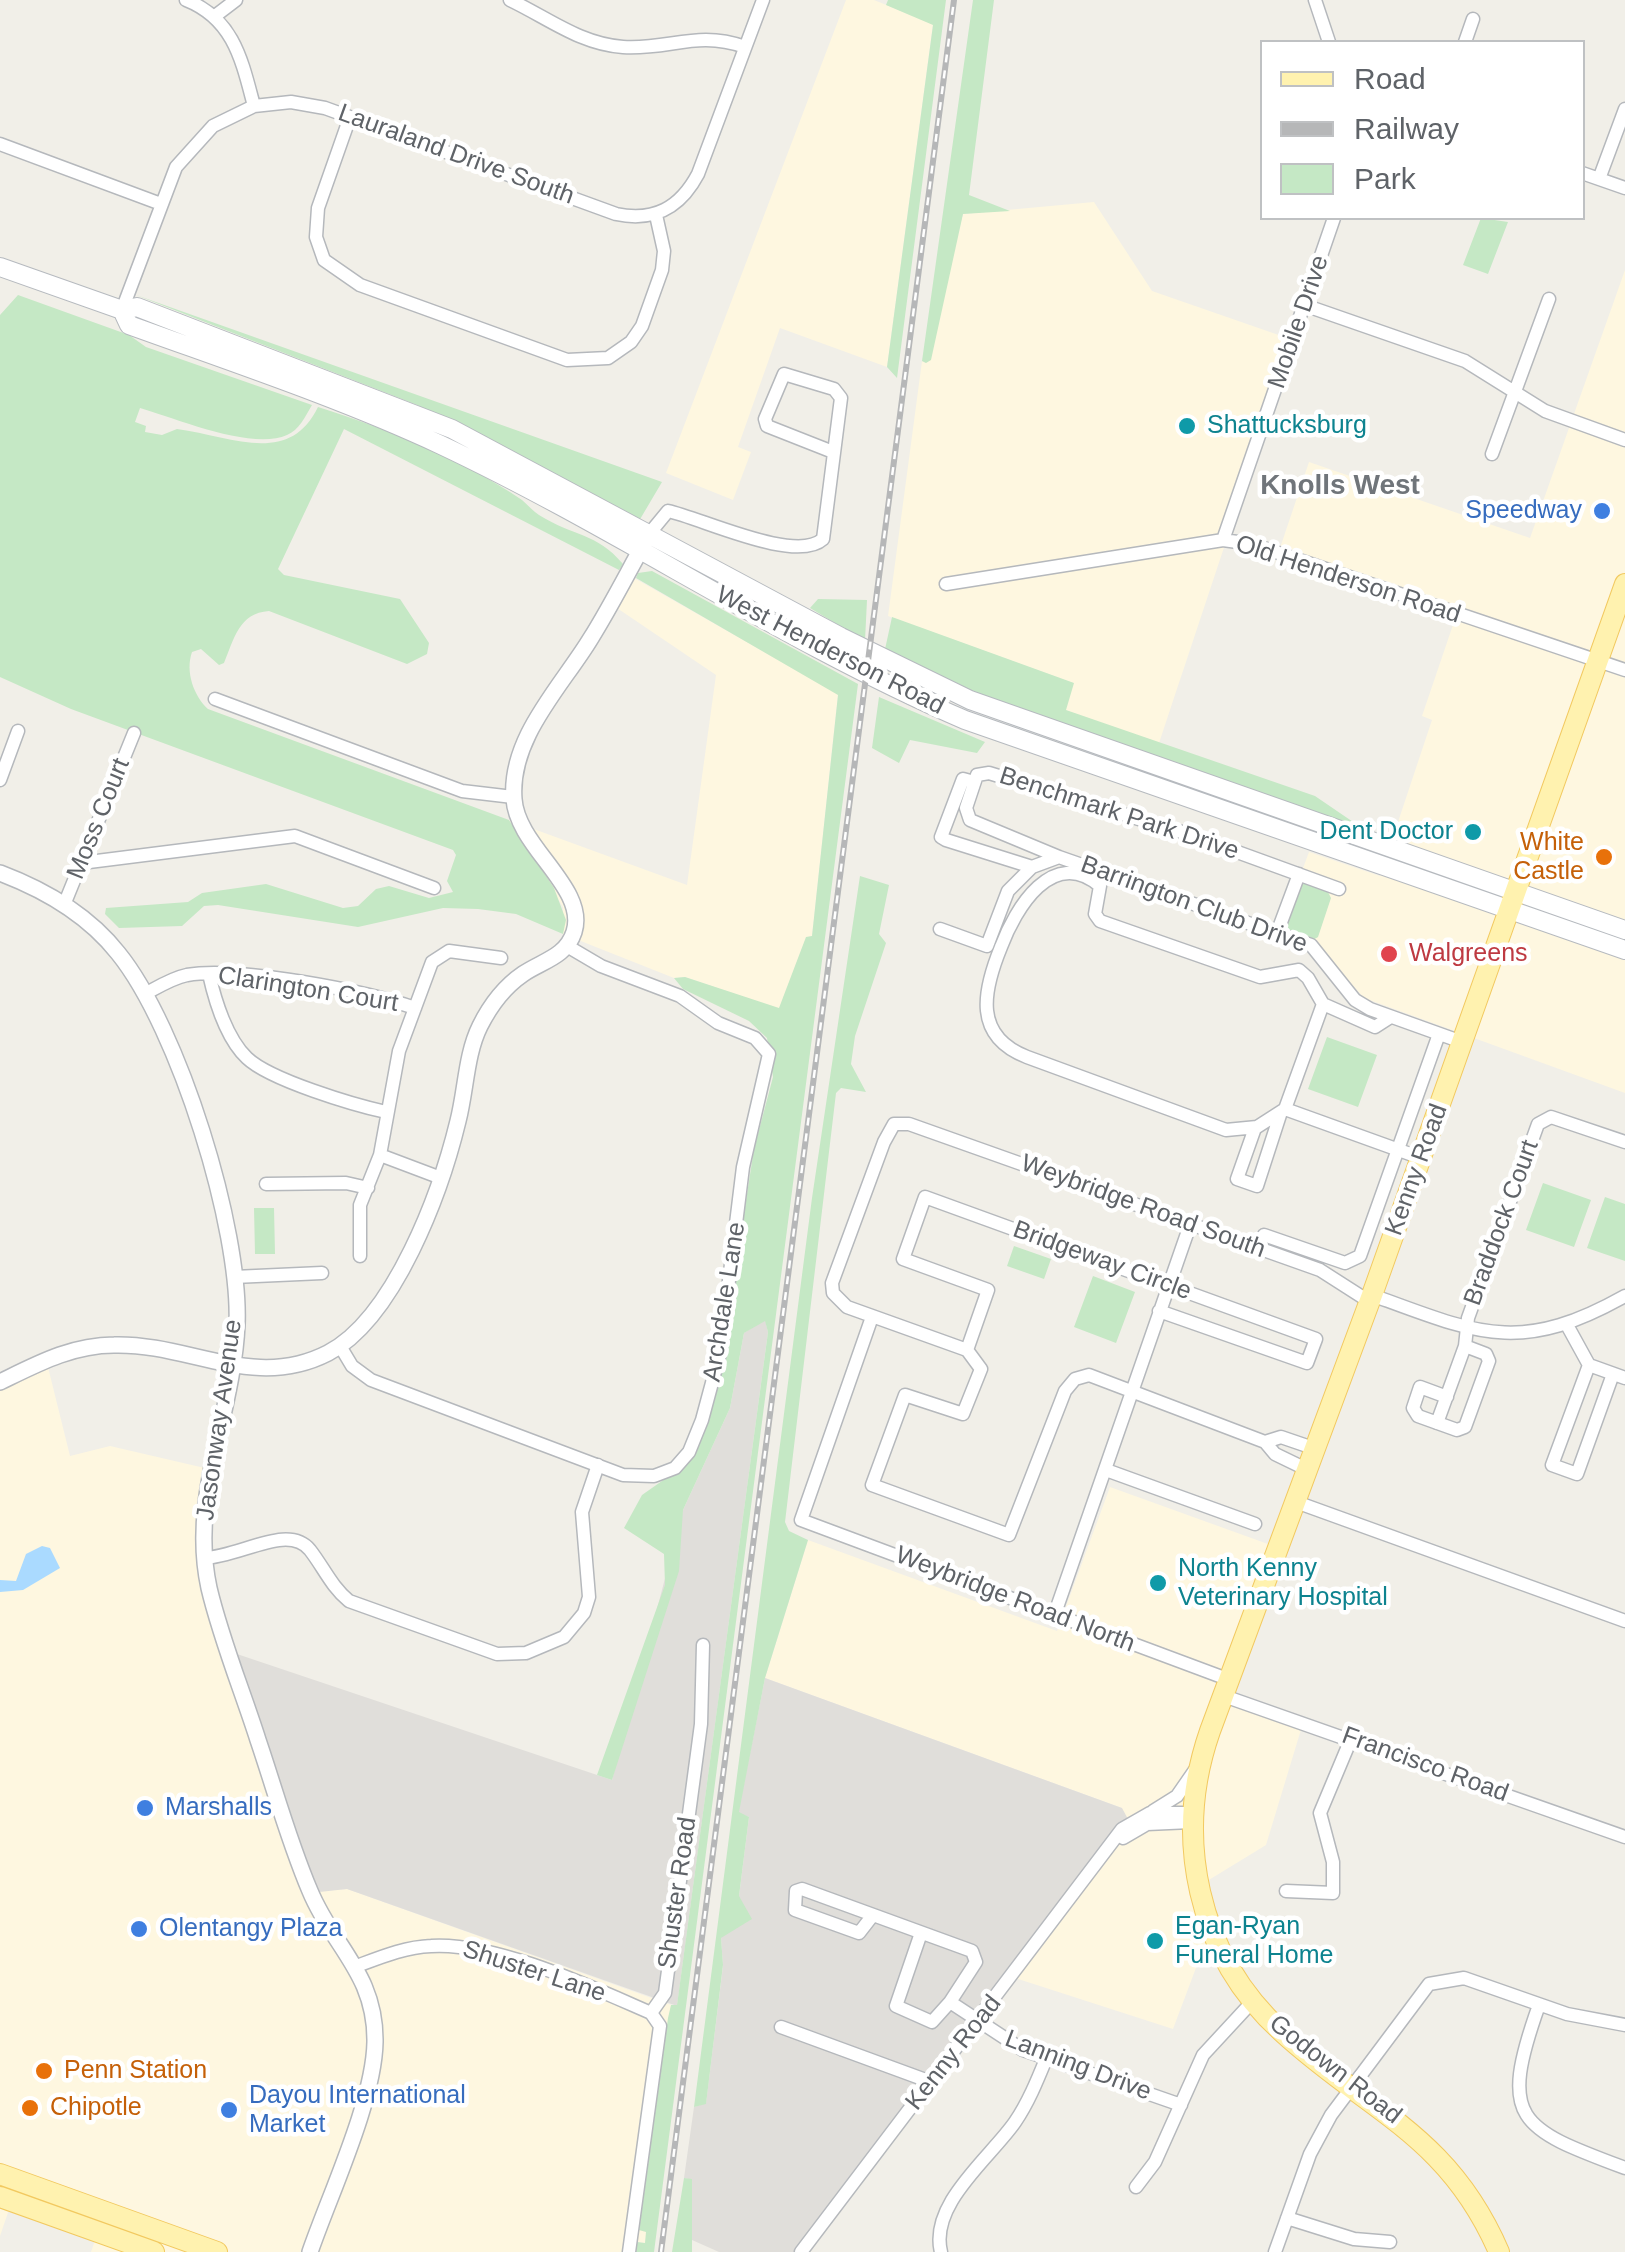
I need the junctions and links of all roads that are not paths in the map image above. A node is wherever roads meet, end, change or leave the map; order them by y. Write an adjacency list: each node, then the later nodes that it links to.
1 (186, 0): 6 (street)
2 (236, 0): 6 (street)
3 (510, 0): 10 (street)
4 (762, 0): 10 (street)
5 (1315, 0): 8 (street)
6 (215, 16): 11 (street)
7 (1473, 18): 9 (street)
8 (1328, 40)
9 (1466, 40)
10 (745, 47): 19 (street)
11 (254, 106): 13 (street, Lauraland Drive South); 18 (street)
12 (1625, 109): 16 (street)
13 (350, 116): 19 (street, Lauraland Drive South); 19 (street)
14 (0, 144): 18 (street)
15 (1585, 174): 16 (street)
16 (1600, 179): 17 (street)
17 (1625, 188)
18 (161, 204): 24 (street)
19 (656, 215)
20 (1333, 220): 23 (street, Mobile Drive)
21 (0, 266): 24 (main road, West Henderson Road)
22 (1548, 300): 25 (street)
23 (1304, 305): 25 (street); 30 (street, Mobile Drive)
24 (122, 310): 29 (main road, West Henderson Road); 31 (main road, West Henderson Road)
25 (1514, 391): 26 (street); 28 (street)
26 (1625, 440)
27 (834, 452): 27 (street); 29 (street)
28 (1492, 454)
29 (649, 534): 31 (street); 49 (main road, West Henderson Road)
30 (1224, 540): 32 (street, Old Henderson Road); 34 (street, Old Henderson Road)
31 (639, 552): 41 (street); 49 (main road, West Henderson Road)
32 (946, 584)
33 (1625, 584): 34 (main road, Kenny Road)
34 (1598, 663): 35 (street, Old Henderson Road); 49 (main road, Kenny Road)
35 (1625, 670)
36 (216, 699): 41 (street)
37 (18, 731): 39 (street)
38 (134, 734): 43 (street, Moss Court)
39 (0, 780)
40 (974, 782): 42 (street, Benchmark Park Drive); 44 (street); 46 (street, Benchmark Park Drive)
41 (514, 797): 54 (street)
42 (1058, 856): 44 (street, Barrington Club Drive); 53 (street, Barrington Club Drive)
43 (82, 862): 47 (street); 50 (street, Moss Court)
44 (1032, 867): 51 (street, Barrington Club Drive)
45 (0, 873): 50 (street, Jasonway Avenue)
46 (1298, 874): 48 (street, Benchmark Park Drive); 53 (street)
47 (434, 888)
48 (1340, 889)
49 (1514, 902): 52 (main road, West Henderson Road); 55 (main road, West Henderson Road); 63 (main road, Kenny Road)
50 (64, 905): 58 (street, Jasonway Avenue)
51 (940, 930)
52 (1625, 930)
53 (1277, 934): 61 (street, Barrington Club Drive)
54 (567, 946): 71 (street); 98 (street, Archdale Lane)
55 (1625, 950)
56 (501, 958): 60 (street)
57 (209, 974): 58 (street, Clarington Court); 60 (street, Clarington Court); 65 (street)
58 (145, 994): 78 (street, Jasonway Avenue)
59 (1322, 1004): 61 (street); 64 (street); 66 (street)
60 (415, 1008): 65 (street)
61 (1390, 1018): 62 (street)
62 (1439, 1034): 63 (street); 68 (street)
63 (1462, 1042): 70 (main road, Kenny Road)
64 (1283, 1111): 66 (street); 66 (street); 68 (street)
65 (386, 1112): 69 (street)
66 (1255, 1128)
67 (1625, 1142): 85 (street, Braddock Court)
68 (1398, 1150): 70 (street); 75 (street)
69 (380, 1154): 71 (street); 73 (street)
70 (1422, 1158): 81 (main road, Kenny Road)
71 (441, 1178): 86 (street)
72 (266, 1184): 73 (street)
73 (368, 1188): 76 (street)
74 (1190, 1225): 79 (street); 81 (street, Weybridge Road South); 83 (street, Weybridge Road South)
75 (1264, 1236)
76 (360, 1256)
77 (322, 1273): 78 (street)
78 (234, 1276): 90 (street, Jasonway Avenue)
79 (1168, 1286): 82 (street); 82 (street, Bridgeway Circle); 88 (street, Bridgeway Circle)
80 (1625, 1296): 84 (street, Weybridge Road South)
81 (1371, 1299): 85 (street, Weybridge Road South); 97 (main road, Kenny Road)
82 (1160, 1310): 93 (street)
83 (872, 1317): 88 (street); 104 (street, Weybridge Road North)
84 (1567, 1325): 85 (street, Weybridge Road South); 89 (street)
85 (1468, 1330): 87 (street, Braddock Court)
86 (340, 1346): 90 (street); 98 (street, Archdale Lane)
87 (1465, 1346): 94 (street, Braddock Court); 95 (street)
88 (966, 1350): 93 (street)
89 (1589, 1365): 91 (street); 91 (street)
90 (231, 1367): 92 (street); 103 (street, Jasonway Avenue)
91 (1619, 1376)
92 (0, 1382)
93 (1131, 1390): 96 (street); 99 (street)
94 (1447, 1397): 95 (street, Braddock Court); 95 (street)
95 (1436, 1423)
96 (1266, 1442): 97 (street); 100 (street)
97 (1316, 1449): 100 (main road, Kenny Road)
98 (598, 1466): 103 (street)
99 (1106, 1470): 102 (street); 104 (street)
100 (1308, 1470): 101 (main road, Kenny Road)
101 (1296, 1502): 105 (street); 107 (main road, Kenny Road)
102 (1255, 1524)
103 (204, 1558): 117 (street, Jasonway Avenue)
104 (1054, 1616): 107 (street, Weybridge Road North)
105 (1625, 1621)
106 (703, 1646): 121 (street, Shuster Road)
107 (1227, 1688): 108 (street, Francisco Road); 109 (main road, Kenny Road)
108 (1352, 1739): 112 (street, Francisco Road); 114 (street)
109 (1202, 1754): 110 (street, Kenny Road); 111 (main road, Kenny Road)
110 (1150, 1812): 111 (street); 113 (street, Kenny Road)
111 (1191, 1818): 113 (street, Kenny Road); 119 (main road, Godown Road)
112 (1625, 1837)
113 (1106, 1853): 122 (street, Kenny Road)
114 (1286, 1891)
115 (873, 1915): 115 (street); 116 (street)
116 (922, 1933): 118 (street); 118 (street)
117 (357, 1966): 121 (street, Shuster Lane); 140 (street, Jasonway Avenue)
118 (950, 2002): 122 (street, Lanning Drive)
119 (1252, 2002): 127 (main road, Godown Road); 128 (street)
120 (1539, 2005): 123 (street); 127 (street); 129 (street)
121 (651, 2013): 141 (street, Shuster Road)
122 (978, 2022): 125 (street, Lanning Drive); 126 (street, Kenny Road)
123 (1625, 2024)
124 (781, 2028): 126 (street)
125 (1046, 2059): 128 (street, Lanning Drive); 143 (street)
126 (932, 2082): 142 (street, Kenny Road)
127 (1351, 2086): 136 (street); 145 (main road, Godown Road)
128 (1181, 2105): 131 (street)
129 (1625, 2168)
130 (0, 2174): 132 (main road)
131 (1136, 2187)
132 (42, 2189): 133 (main road); 134 (main road)
133 (70, 2199): 135 (main road); 139 (main road)
134 (7, 2200): 135 (main road)
135 (45, 2213): 138 (main road)
136 (1287, 2218): 137 (street); 144 (street)
137 (1390, 2242)
138 (154, 2252)
139 (216, 2252)
140 (310, 2252)
141 (629, 2252)
142 (801, 2252)
143 (941, 2252)
144 (1274, 2252)
145 (1498, 2252)

